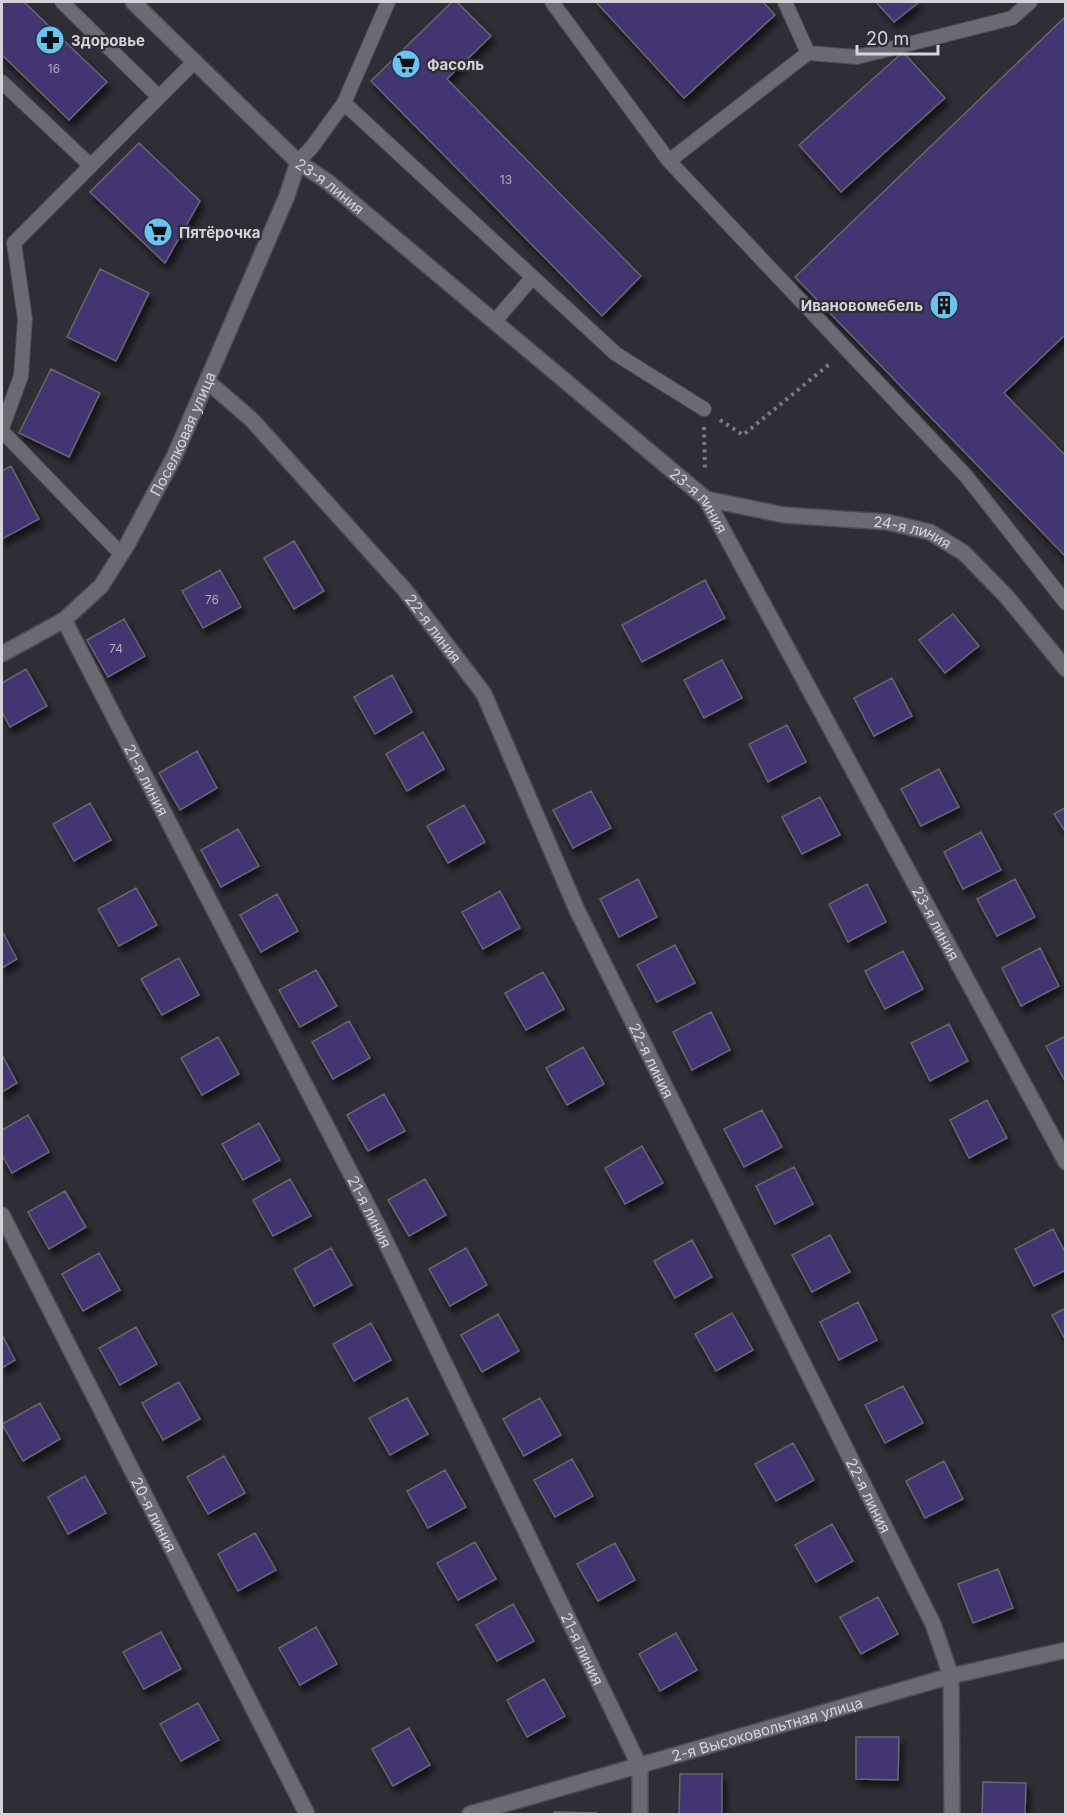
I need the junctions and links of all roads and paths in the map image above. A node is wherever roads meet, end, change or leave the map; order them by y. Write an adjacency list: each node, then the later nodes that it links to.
1 (62, 2): 10 (lane)
2 (133, 2): 8 (street, 23-я линия)
3 (388, 2): 11 (lane)
4 (552, 2): 12 (lane)
5 (785, 2): 7 (lane)
6 (1030, 2): 7 (lane)
7 (808, 53): 12 (lane)
8 (195, 61): 10 (lane); 13 (street, 23-я линия)
9 (2, 82): 14 (lane)
10 (159, 97): 14 (lane)
11 (344, 103): 13 (lane); 15 (lane)
12 (669, 161): 17 (lane)
13 (298, 162): 16 (street, 23-я линия); 18 (street, Поселковая улица)
14 (91, 166): 20 (lane)
15 (532, 278): 16 (lane); 19 (lane)
16 (495, 321): 21 (street, 23-я линия)
17 (846, 350): 19 (path); 23 (lane)
18 (207, 381): 22 (street, Поселковая улица); 30 (street, 22-я линия)
19 (704, 409): 21 (path)
20 (2, 429): 22 (lane)
21 (706, 500): 26 (street, 24-я линия); 27 (street, 23-я линия)
22 (121, 554): 24 (street, Поселковая улица)
23 (1065, 603)
24 (64, 620): 25 (street, Поселковая улица); 31 (street, 21-я линия)
25 (2, 654)
26 (1065, 669)
27 (1065, 1162)
28 (2, 1215): 32 (street, 20-я линия)
29 (1065, 1650): 30 (street, 2-я Высоковольтная улица)
30 (951, 1676): 31 (street, 2-я Высоковольтная улица); 35 (street, 22-я линия)
31 (640, 1767): 33 (street, 2-я Высоковольтная улица); 34 (street, 21-я линия)
32 (307, 1815)
33 (470, 1815)
34 (640, 1815)
35 (952, 1815)

